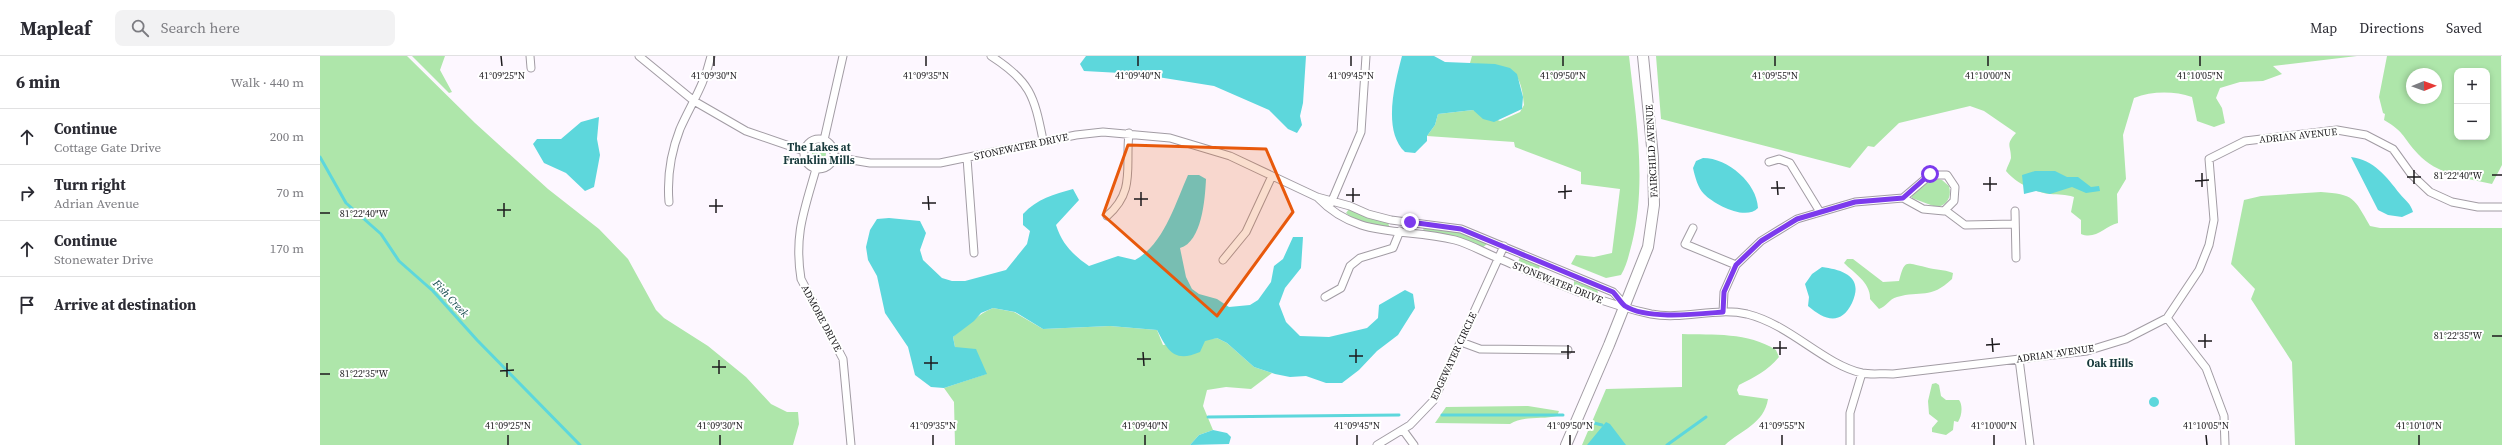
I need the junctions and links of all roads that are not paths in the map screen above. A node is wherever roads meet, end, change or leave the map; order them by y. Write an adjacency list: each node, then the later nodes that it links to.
1 (530, 56): 8 (street)
2 (639, 56): 9 (street)
3 (711, 56): 9 (street)
4 (843, 56): 11 (street)
5 (991, 56): 12 (street)
6 (1366, 56): 21 (street)
7 (1643, 56): 39 (main road, FAIRCHILD AVENUE)
8 (531, 68)
9 (694, 101): 13 (street); 22 (street)
10 (1129, 133): 12 (street, STONEWATER DRIVE); 18 (street, STONEWATER DRIVE); 28 (street)
11 (824, 140): 13 (street); 14 (street)
12 (1043, 140): 15 (street, STONEWATER DRIVE)
13 (804, 151): 17 (street)
14 (834, 157): 15 (street, STONEWATER DRIVE); 17 (street)
15 (967, 158): 33 (street)
16 (1769, 162): 27 (street)
17 (816, 169): 47 (street, ADMORE DRIVE)
18 (1272, 176): 19 (street, STONEWATER DRIVE); 36 (street)
19 (1316, 197): 21 (street, STONEWATER DRIVE); 24 (street, STONEWATER DRIVE)
20 (1903, 198): 25 (street); 25 (street); 27 (street)
21 (1332, 200): 24 (street); 32 (street, STONEWATER DRIVE)
22 (669, 202)
23 (2502, 207): 41 (street, ADRIAN AVENUE)
24 (1328, 208): 31 (street, STONEWATER DRIVE)
25 (1945, 210): 29 (street)
26 (2015, 211): 29 (street)
27 (1820, 212): 37 (street)
28 (1107, 216)
29 (2015, 224): 35 (street)
30 (1693, 228): 37 (street)
31 (1399, 232): 34 (street, STONEWATER DRIVE); 38 (street)
32 (1504, 246): 34 (street, EDGEWATER CIRCLE); 39 (street, STONEWATER DRIVE)
33 (974, 253)
34 (1499, 258): 39 (street, STONEWATER DRIVE); 42 (street, EDGEWATER CIRCLE)
35 (2016, 258)
36 (1223, 260)
37 (1736, 265): 40 (street)
38 (1325, 297)
39 (1626, 306): 40 (street, ADRIAN AVENUE); 50 (main road, FAIRCHILD AVENUE)
40 (1723, 312): 45 (street, ADRIAN AVENUE)
41 (2167, 318): 44 (street, ADRIAN AVENUE); 53 (street)
42 (1461, 342): 43 (street); 46 (street, EDGEWATER CIRCLE)
43 (1568, 350)
44 (2019, 359): 45 (street, ADRIAN AVENUE); 52 (street)
45 (1862, 373): 51 (street)
46 (1403, 430): 48 (street, EDGEWATER CIRCLE); 49 (street)
47 (851, 445)
48 (1377, 445)
49 (1414, 445)
50 (1566, 445)
51 (1850, 445)
52 (2030, 445)
53 (2225, 445)

